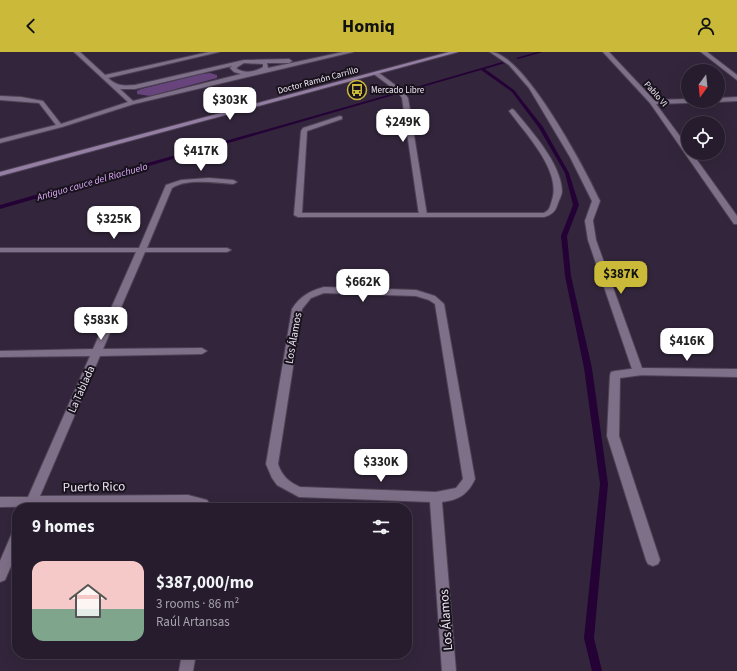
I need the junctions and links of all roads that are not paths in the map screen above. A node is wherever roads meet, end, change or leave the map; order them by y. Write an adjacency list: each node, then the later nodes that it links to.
1 (77, 52): 13 (street)
2 (216, 52): 13 (street)
3 (350, 52): 8 (street)
4 (455, 52): 12 (street, Doctor Ramón Carrillo)
5 (493, 52): 38 (street)
6 (606, 52): 20 (street, Pablo VI)
7 (704, 52): 14 (street)
8 (321, 59): 9 (street); 11 (street)
9 (257, 61): 10 (street); 11 (street)
10 (241, 62): 11 (street); 15 (street)
11 (257, 72): 21 (street)
12 (377, 74): 28 (street, Doctor Ramón Carrillo); 30 (street)
13 (104, 77): 15 (street)
14 (737, 78)
15 (114, 85): 21 (street)
16 (0, 98): 24 (street)
17 (737, 99): 18 (street)
18 (725, 100)
19 (681, 101): 20 (street)
20 (652, 102): 26 (street, Pablo VI)
21 (132, 103): 24 (street)
22 (512, 110): 30 (street)
23 (340, 118): 30 (street)
24 (60, 126): 25 (street)
25 (0, 141)
26 (681, 142)
27 (694, 160): 31 (street, Pablo VI)
28 (0, 174)
29 (233, 182): 33 (street, La Tablada)
30 (423, 215)
31 (737, 222)
32 (0, 250): 33 (street)
33 (142, 250): 34 (street); 35 (street, La Tablada)
34 (227, 250)
35 (97, 352): 36 (street); 37 (street); 43 (street, La Tablada)
36 (202, 352)
37 (0, 354)
38 (638, 372): 39 (street); 47 (street)
39 (737, 373)
40 (436, 497): 40 (street, Los Álamos); 51 (street, Los Álamos)
41 (0, 502): 42 (street, Puerto Rico)
42 (12, 503)
43 (32, 503)
44 (94, 503): 45 (street, Puerto Rico)
45 (199, 503)
46 (12, 548): 48 (street)
47 (653, 560)
48 (0, 576)
49 (188, 659): 50 (street)
50 (186, 671)
51 (449, 671)

